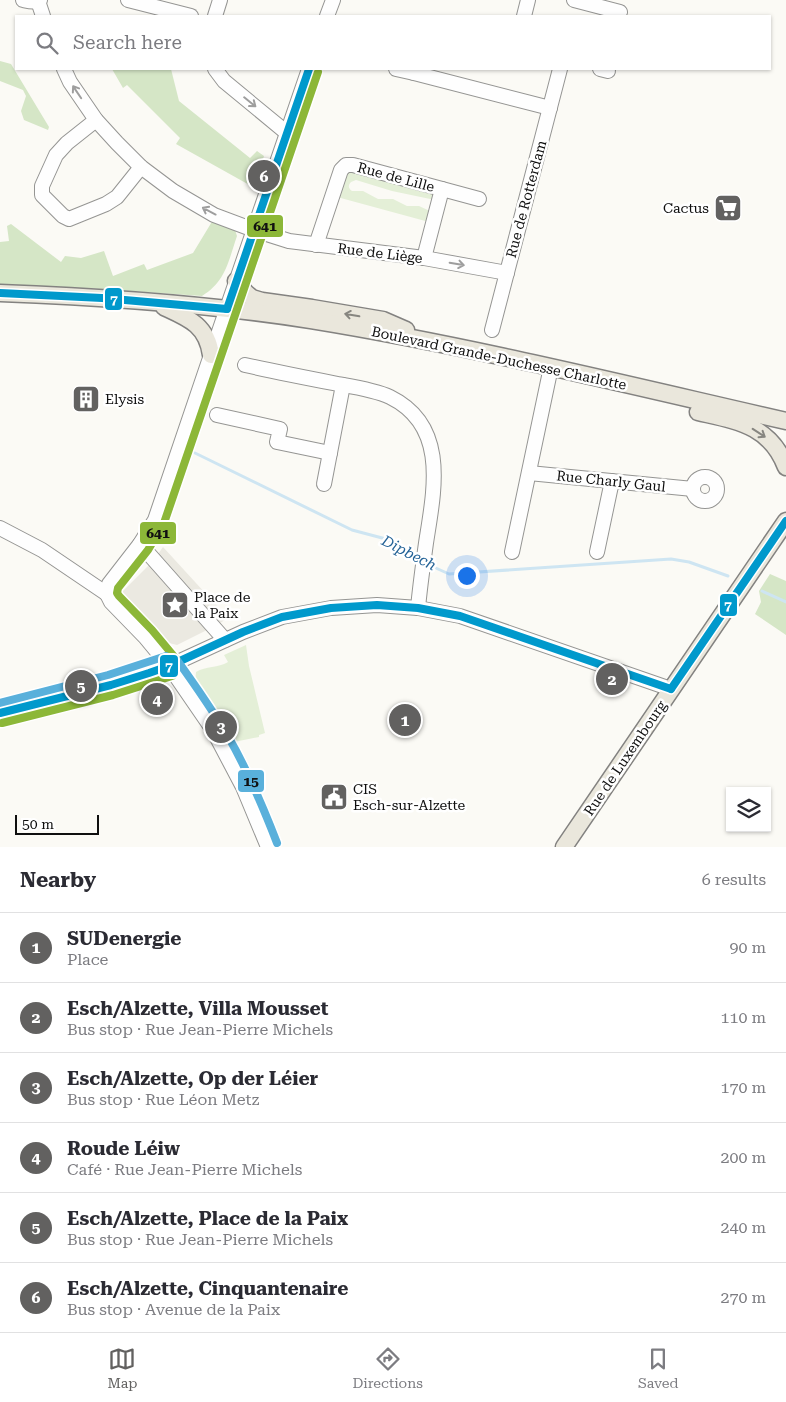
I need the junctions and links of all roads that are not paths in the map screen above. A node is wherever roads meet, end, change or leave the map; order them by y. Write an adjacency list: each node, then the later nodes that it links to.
1 (23, 0): 7 (street)
2 (128, 0): 10 (street)
3 (220, 0): 11 (street)
4 (333, 0): 12 (street)
5 (528, 0): 13 (street)
6 (574, 0): 8 (street)
7 (39, 1): 9 (street)
8 (620, 12)
9 (43, 15)
10 (187, 15)
11 (214, 15)
12 (327, 15)
13 (524, 15)
14 (64, 70): 20 (street, Rue de Liège, one-way to 14)
15 (216, 70): 21 (street, one-way to 21)
16 (309, 70): 21 (street)
17 (560, 70): 19 (street, Rue de Rotterdam)
18 (415, 71): 19 (street)
19 (550, 108): 28 (street, Rue de Rotterdam)
20 (96, 120): 22 (street, Rue de Liège); 22 (street)
21 (287, 133): 25 (street)
22 (141, 167): 25 (street, Rue de Liège, one-way to 22)
23 (442, 189): 24 (street, Rue de Lille); 26 (street, Rue de Lille); 27 (street, Rue de Lille)
24 (479, 199)
25 (254, 230): 26 (street, Rue de Liège); 29 (street)
26 (316, 245): 27 (street, Rue de Liège)
27 (424, 258): 28 (street, Rue de Liège, one-way to 28)
28 (507, 273): 33 (street, Rue de Rotterdam)
29 (236, 281): 32 (street); 34 (main road, one-way to 29)
30 (0, 293): 31 (main road, Boulevard Grande-Duchesse Charlotte)
31 (155, 302): 32 (main road, Boulevard Grande-Duchesse Charlotte); 35 (main road)
32 (227, 309): 34 (main road, Boulevard Grande-Duchesse Charlotte); 35 (street)
33 (492, 330)
34 (431, 341): 37 (main road, Boulevard Grande-Duchesse Charlotte)
35 (211, 355): 50 (street)
36 (245, 366): 39 (street)
37 (551, 367): 38 (main road, Boulevard Grande-Duchesse Charlotte); 44 (street)
38 (604, 380): 41 (main road, Boulevard Grande-Duchesse Charlotte); 43 (main road, one-way to 43)
39 (343, 385): 42 (street); 54 (street)
40 (217, 415): 42 (street)
41 (786, 421)
42 (330, 453): 46 (street)
43 (786, 467)
44 (529, 473): 45 (street, Rue Charly Gaul); 51 (street)
45 (612, 481): 47 (street, Rue Charly Gaul); 52 (street)
46 (324, 484)
47 (693, 489)
48 (786, 521): 57 (main road, Rue de Luxembourg)
49 (0, 528): 53 (street)
50 (140, 544): 53 (street); 55 (street)
51 (512, 552)
52 (597, 552)
53 (107, 594): 56 (street)
54 (418, 608): 55 (street); 57 (street)
55 (226, 640): 56 (street)
56 (169, 666): 58 (street); 59 (street)
57 (671, 689): 60 (main road, Rue de Luxembourg)
58 (0, 713)
59 (268, 847)
60 (564, 847)

